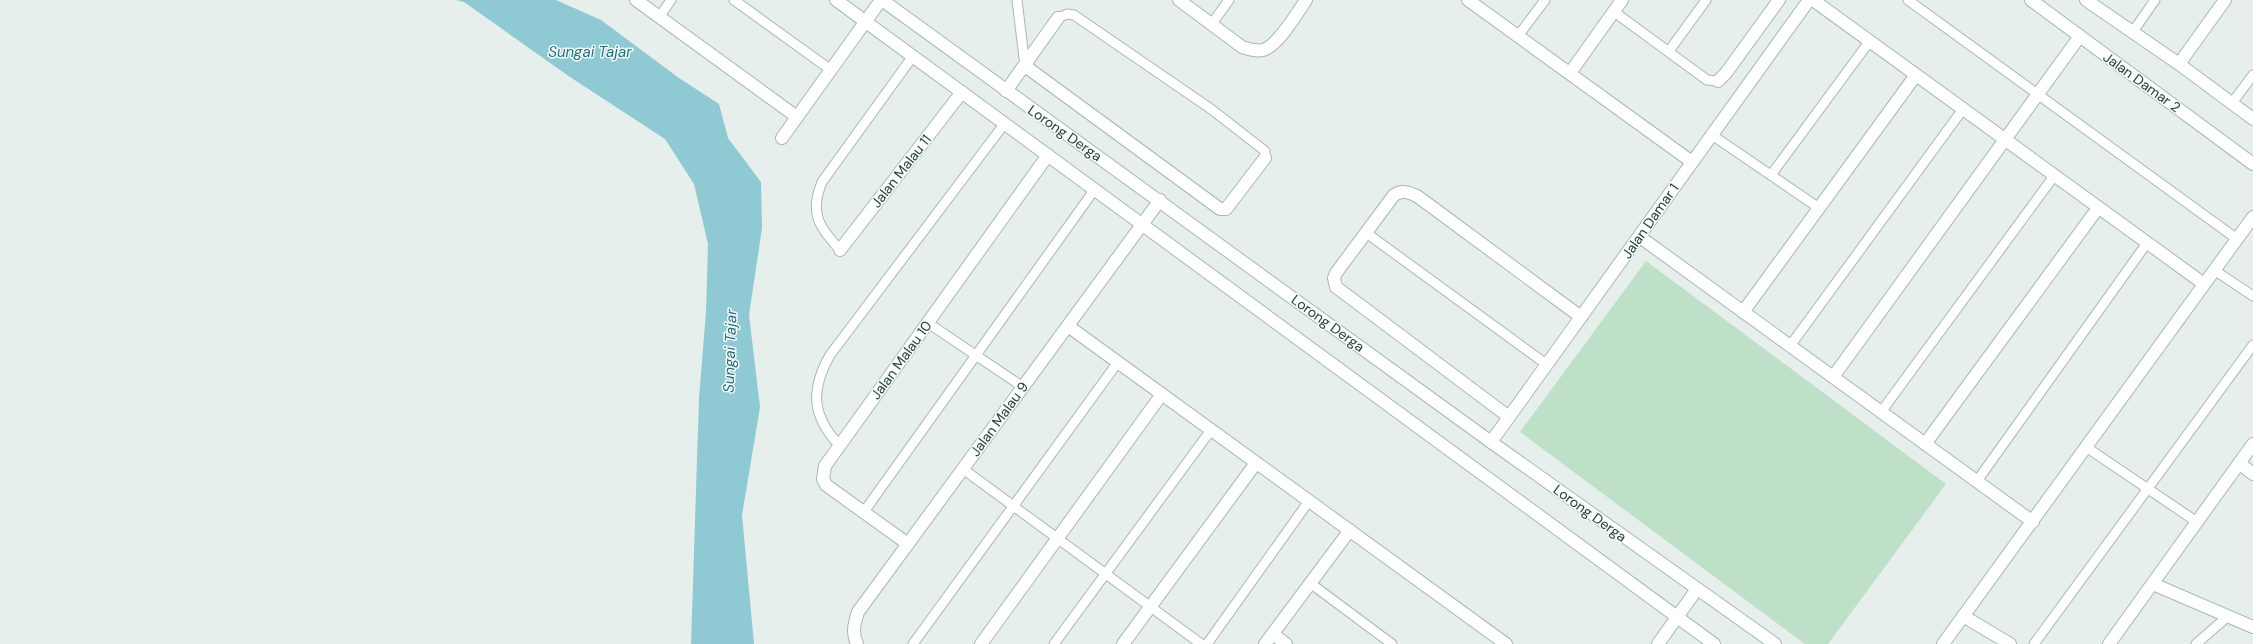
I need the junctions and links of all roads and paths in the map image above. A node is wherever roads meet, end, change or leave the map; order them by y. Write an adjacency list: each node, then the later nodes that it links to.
1 (636, 0): 23 (street)
2 (671, 0): 23 (lane)
3 (734, 0): 35 (lane)
4 (836, 0): 25 (street)
5 (881, 0): 25 (street); 40 (street, Lorong Derga)
6 (1017, 0): 34 (lane)
7 (1179, 0): 26 (street)
8 (1229, 0): 26 (lane)
9 (1306, 0): 26 (street)
10 (1468, 0): 28 (street)
11 (1545, 0): 28 (lane)
12 (1622, 0): 22 (street)
13 (1706, 0): 31 (lane)
14 (1778, 0): 39 (street)
15 (1809, 0): 48 (street, Jalan Damar 1)
16 (1812, 0): 30 (street)
17 (1908, 0): 42 (lane)
18 (2031, 0): 29 (street, Jalan Damar 2)
19 (2086, 0): 27 (street)
20 (2155, 0): 27 (lane)
21 (2226, 0): 33 (street)
22 (1613, 11): 31 (lane); 36 (street)
23 (660, 16): 45 (street)
24 (1058, 18): 34 (street); 52 (lane)
25 (865, 21): 32 (street); 35 (street)
26 (1211, 25)
27 (2132, 33): 33 (street)
28 (1518, 36): 36 (street)
29 (2080, 36): 42 (street); 54 (street, Jalan Damar 2)
30 (1870, 42): 38 (street); 55 (lane)
31 (1669, 50): 39 (lane)
32 (914, 56): 41 (street); 67 (lane)
33 (2179, 64): 43 (street)
34 (1025, 66): 40 (street); 52 (street)
35 (830, 70): 45 (street)
36 (1570, 73): 53 (street)
37 (2253, 74): 43 (lane)
38 (1916, 75): 44 (street); 59 (street)
39 (1718, 81)
40 (1006, 91): 58 (street, Lorong Derga)
41 (962, 92): 47 (street); 67 (street, Jalan Malau 11)
42 (2038, 94): 50 (street); 65 (lane)
43 (2232, 103): 46 (street)
44 (1963, 110): 50 (street); 76 (lane)
45 (797, 117): 49 (street)
46 (2253, 120)
47 (1005, 124): 51 (street); 89 (lane)
48 (1712, 135): 53 (street, Jalan Damar 1); 55 (lane)
49 (782, 138)
50 (2005, 141): 56 (street); 80 (street)
51 (1048, 155): 57 (street); 73 (street, Jalan Malau 10)
52 (1264, 158)
53 (1692, 162): 64 (street, Jalan Damar 1)
54 (2253, 164)
55 (1771, 175): 59 (lane)
56 (2054, 176): 60 (street); 83 (lane)
57 (1095, 190): 62 (street); 77 (lane)
58 (1160, 200): 62 (street, Jalan Malau 9); 86 (street, Lorong Derga)
59 (1819, 208): 71 (street)
60 (2098, 208): 66 (street); 87 (street)
61 (2253, 217): 65 (street)
62 (1142, 224): 74 (street, Jalan Malau 9); 112 (street)
63 (1365, 232): 72 (street); 79 (lane); 84 (street)
64 (1640, 238): 71 (street); 72 (street, Jalan Damar 1)
65 (2237, 239): 68 (street)
66 (2147, 243): 69 (street); 95 (lane)
67 (840, 250)
68 (2214, 270): 69 (street); 70 (lane)
69 (2204, 284): 90 (street)
70 (2253, 296)
71 (1743, 312): 76 (street)
72 (1581, 317): 79 (street, Jalan Damar 1)
73 (928, 323): 77 (lane); 89 (street, Jalan Malau 10)
74 (1068, 326): 78 (street); 81 (street, Jalan Malau 9)
75 (2253, 345): 96 (lane)
76 (1790, 346): 80 (street)
77 (976, 356): 81 (lane); 99 (lane)
78 (1118, 362): 82 (street); 98 (lane)
79 (1546, 364): 84 (street, Jalan Damar 1)
80 (1832, 377): 83 (street)
81 (1023, 387): 93 (street, Jalan Malau 9)
82 (1162, 394): 85 (street); 103 (street)
83 (1881, 412): 87 (street)
84 (1509, 417): 86 (street, Jalan Damar 1)
85 (1211, 430): 91 (street); 105 (lane)
86 (1491, 442): 108 (street, Lorong Derga)
87 (1924, 444): 95 (street)
88 (2253, 444): 92 (street)
89 (839, 445): 99 (street, Jalan Malau 10)
90 (2086, 446): 96 (lane); 100 (street)
91 (1256, 463): 97 (street); 109 (street)
92 (2239, 463): 94 (street); 101 (street)
93 (963, 468): 98 (lane); 104 (street, Jalan Malau 9)
94 (2253, 474)
95 (1977, 481): 100 (street)
96 (2148, 488): 101 (lane); 130 (lane)
97 (1309, 501): 102 (street); 121 (lane)
98 (1013, 506): 103 (lane); 116 (lane)
99 (864, 513): 104 (street, Jalan Malau 10)
100 (2033, 522): 110 (street)
101 (2198, 522): 107 (street)
102 (1350, 530): 106 (street); 124 (street)
103 (1057, 539): 105 (lane); 117 (street)
104 (908, 544): 115 (street, Jalan Malau 9)
105 (1106, 574): 109 (lane); 118 (lane)
106 (1310, 583): 114 (street); 123 (lane)
107 (2153, 584): 111 (street); 131 (street)
108 (1697, 589): 112 (street); 127 (street, Lorong Derga)
109 (1152, 606): 119 (street); 120 (lane)
110 (1963, 616): 128 (street); 129 (street)
111 (2227, 617): 113 (street); 132 (lane)
112 (1677, 618): 125 (street); 126 (street)
113 (2253, 627)
114 (1269, 639): 122 (street)
115 (857, 644)
116 (913, 644)
117 (981, 644)
118 (1054, 644)
119 (1123, 644)
120 (1201, 644)
121 (1207, 644)
122 (1286, 644)
123 (1392, 644)
124 (1506, 644)
125 (1658, 644)
126 (1714, 644)
127 (1775, 644)
128 (1943, 644)
129 (2010, 644)
130 (2034, 644)
131 (2108, 644)
132 (2196, 644)

